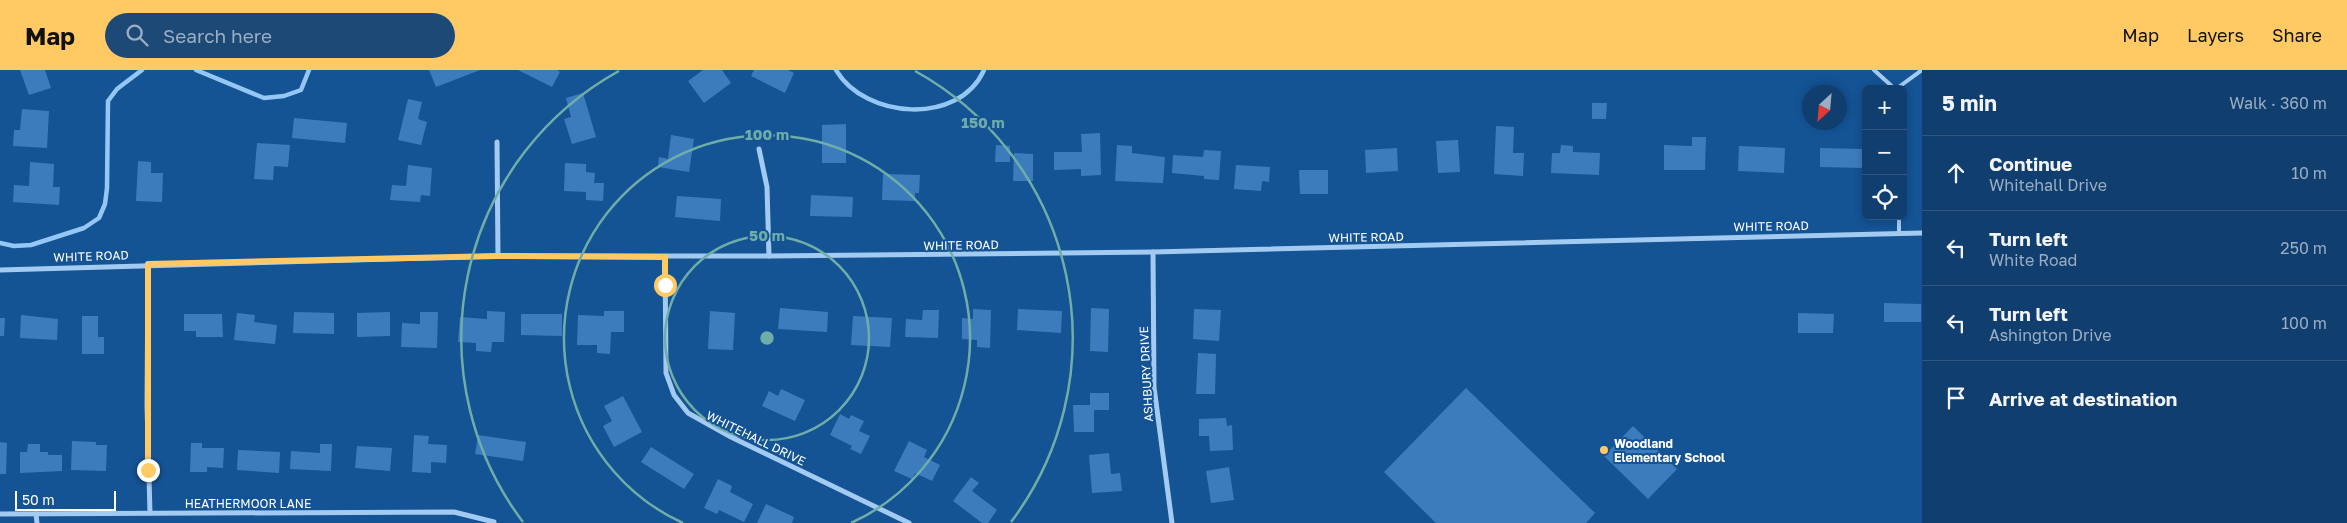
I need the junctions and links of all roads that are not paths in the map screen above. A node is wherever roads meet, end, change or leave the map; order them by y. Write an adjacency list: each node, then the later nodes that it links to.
1 (1874, 70): 3 (lane)
2 (1922, 70): 4 (lane)
3 (1891, 85)
4 (1901, 85)
5 (497, 142): 11 (street)
6 (759, 149): 12 (street)
7 (1899, 220): 8 (lane)
8 (1899, 233): 9 (street, WHITE ROAD); 10 (street, WHITE ROAD)
9 (1922, 233)
10 (1153, 252): 12 (street, WHITE ROAD); 22 (street, ASHBURY DRIVE)
11 (498, 256): 13 (street, WHITE ROAD); 14 (street, WHITE ROAD)
12 (769, 256): 13 (street, WHITE ROAD)
13 (665, 257): 21 (street, WHITEHALL DRIVE)
14 (148, 264): 15 (street, WHITE ROAD); 16 (street)
15 (0, 270)
16 (150, 513): 18 (street, HEATHERMOOR LANE); 19 (street, HEATHERMOOR LANE)
17 (0, 514): 18 (street, HEATHERMOOR LANE)
18 (36, 514): 20 (street)
19 (494, 522)
20 (36, 523)
21 (908, 523)
22 (1172, 523)

